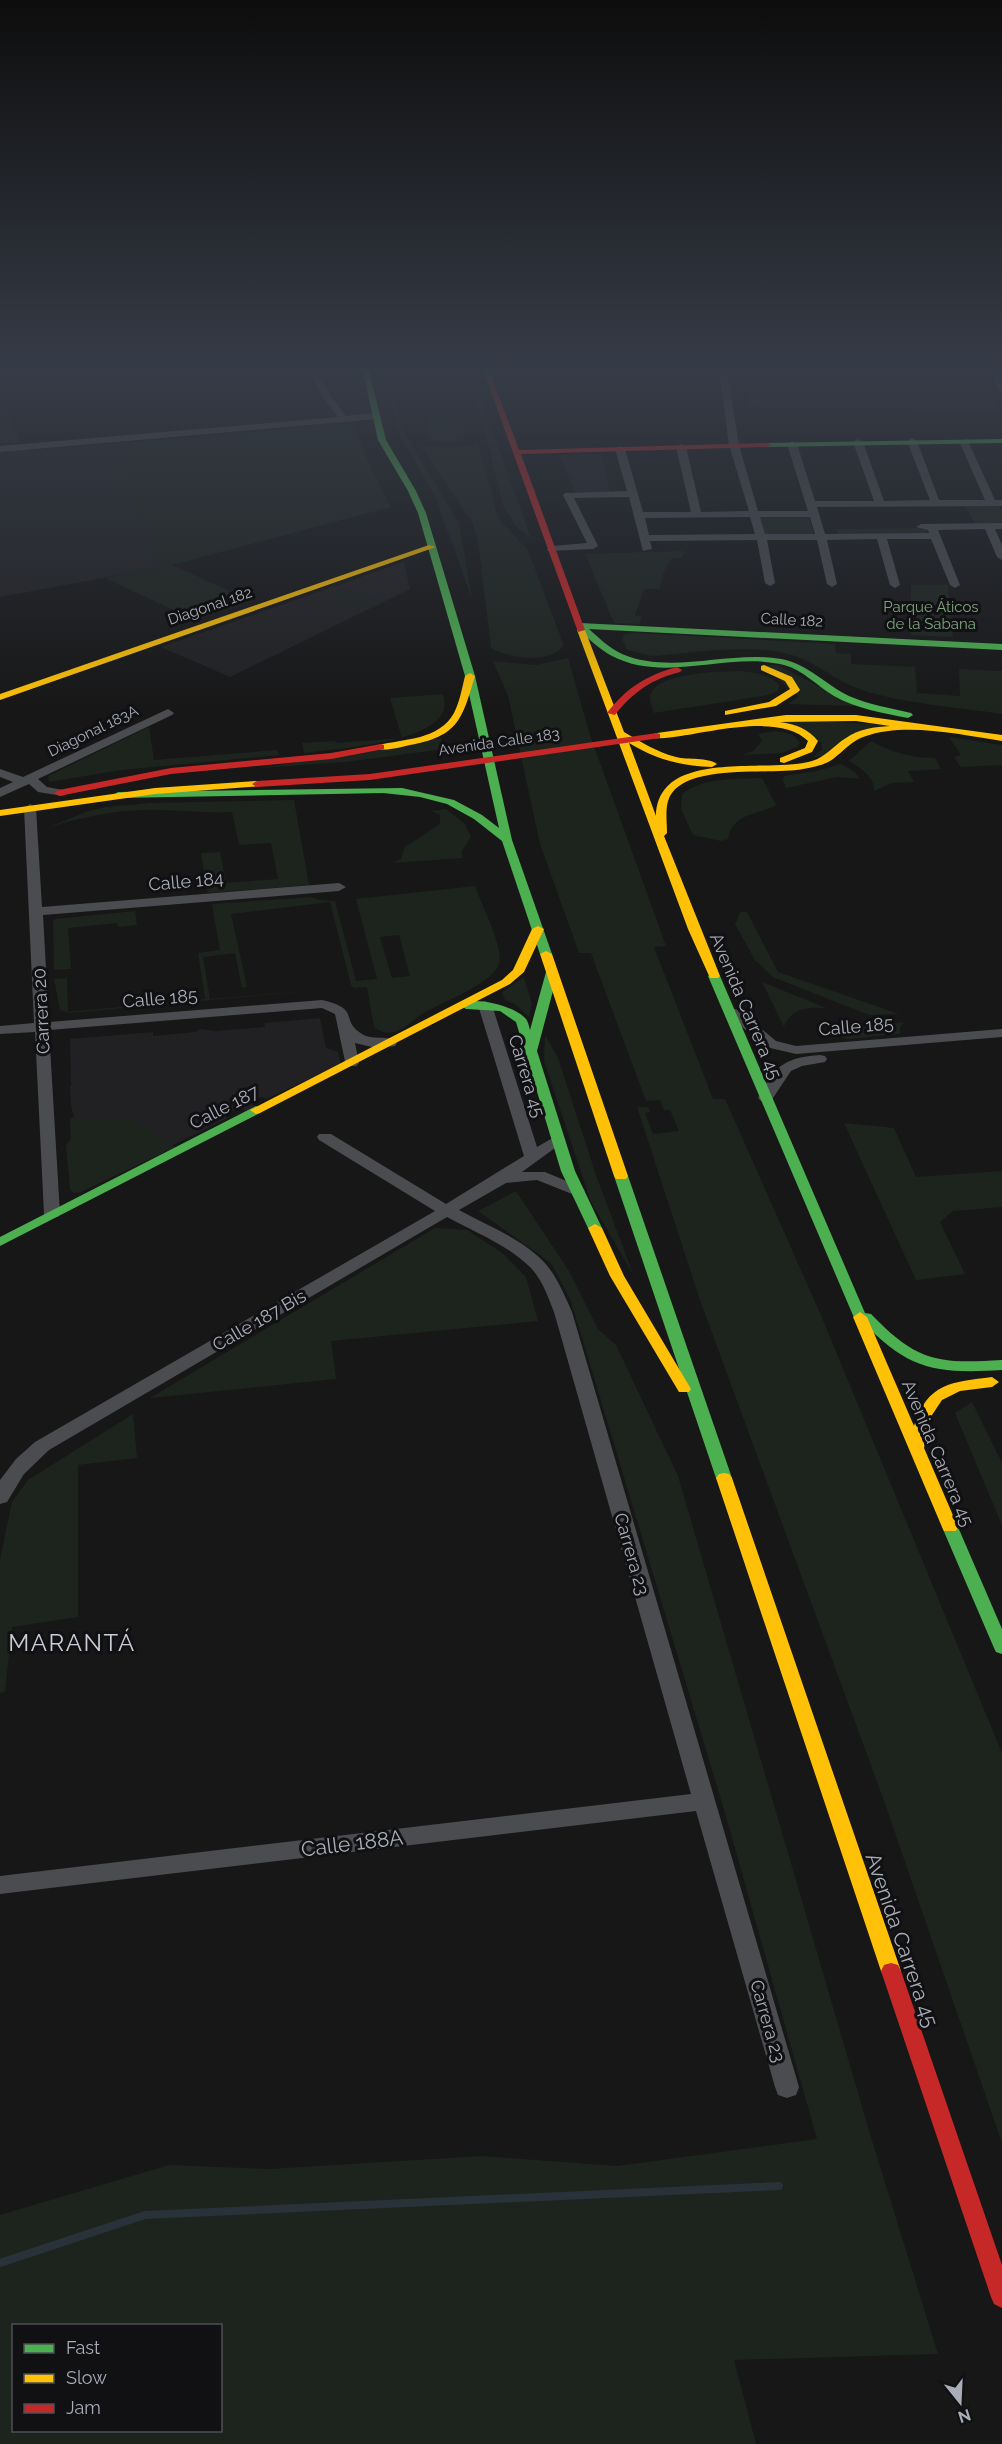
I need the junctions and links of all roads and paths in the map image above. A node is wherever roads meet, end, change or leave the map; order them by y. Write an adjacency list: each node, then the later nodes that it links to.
1 (407, 481): 27 (main road, Avenida Carrera 45)
2 (526, 481): 28 (main road, Avenida Carrera 45)
3 (630, 481): 12 (street)
4 (689, 481): 18 (street)
5 (744, 481): 19 (street)
6 (804, 481): 16 (street)
7 (872, 481): 14 (street)
8 (928, 481): 10 (street)
9 (982, 481): 11 (street)
10 (933, 493): 11 (street); 15 (street)
11 (987, 493): 13 (street)
12 (634, 494): 17 (street); 28 (street)
13 (997, 503): 15 (street)
14 (880, 504): 15 (street); 16 (street)
15 (936, 504)
16 (813, 509): 19 (street); 23 (street)
17 (639, 515): 18 (street); 26 (street)
18 (697, 515): 19 (street)
19 (754, 515): 25 (street)
20 (989, 526): 21 (street); 22 (street); 30 (street)
21 (1002, 526)
22 (934, 531): 23 (street); 24 (street); 34 (street)
23 (820, 532): 24 (street); 25 (street); 32 (street)
24 (881, 536): 33 (street)
25 (761, 537): 26 (street); 31 (street)
26 (644, 538): 29 (street)
27 (432, 547): 37 (main road, Avenida Carrera 45); 38 (main road, Diagonal 182)
28 (552, 549): 35 (main road, Avenida Carrera 45)
29 (647, 549)
30 (1002, 557)
31 (770, 583)
32 (832, 584)
33 (895, 585)
34 (956, 585)
35 (580, 626): 36 (main road, Calle 182); 40 (main road, Avenida Carrera 45); 42 (main road)
36 (1002, 647)
37 (470, 676): 52 (main road); 57 (main road, Avenida Carrera 45)
38 (0, 697)
39 (168, 713): 50 (street, Diagonal 183A)
40 (612, 713): 41 (main road); 46 (main road, Avenida Carrera 45)
41 (719, 714): 42 (main road, Avenida Calle 183); 49 (main road, Avenida Calle 183)
42 (908, 715): 44 (main road, Avenida Calle 183)
43 (729, 725): 45 (main road, Avenida Calle 183); 46 (main road); 49 (main road, Avenida Calle 183)
44 (1002, 727)
45 (936, 729): 47 (main road, Avenida Calle 183); 58 (main road)
46 (619, 733): 58 (main road, Avenida Carrera 45)
47 (1002, 738)
48 (0, 773): 50 (street)
49 (331, 775): 52 (main road, Avenida Calle 183); 53 (main road, Avenida Calle 183)
50 (28, 781): 51 (street, Diagonal 183A); 52 (street)
51 (0, 793)
52 (59, 793): 54 (main road, Avenida Calle 183)
53 (115, 795): 55 (main road, Avenida Calle 183); 57 (main road)
54 (0, 802)
55 (30, 808): 56 (main road, Avenida Calle 183); 60 (street, Carrera 20)
56 (0, 813)
57 (507, 840): 61 (main road, Avenida Carrera 45)
58 (662, 848): 65 (main road, Avenida Carrera 45)
59 (339, 887): 60 (street, Calle 184)
60 (35, 912): 66 (street, Carrera 20)
61 (538, 929): 62 (main road, Avenida Carrera 45); 63 (main road, Calle 187)
62 (552, 972): 72 (main road); 86 (main road, Avenida Carrera 45)
63 (464, 1005): 64 (main road, Calle 187); 70 (main road, Calle 187)
64 (484, 1005): 72 (main road, Calle 187); 77 (street, Carrera 45)
65 (727, 1007): 69 (street, Calle 185); 74 (main road, Avenida Carrera 45)
66 (42, 1026): 67 (street, Calle 185); 68 (street, Calle 185); 81 (street, Carrera 20)
67 (345, 1026): 70 (street); 73 (street)
68 (0, 1030)
69 (1002, 1033)
70 (390, 1043): 73 (main road, Calle 187)
71 (1002, 1043): 74 (street, Calle 185)
72 (531, 1050): 76 (main road, Avenida Carrera 45)
73 (351, 1063): 81 (main road, Calle 187)
74 (766, 1098): 83 (main road, Avenida Carrera 45)
75 (325, 1137): 80 (street, Carrera 23)
76 (558, 1140): 77 (street, Calle 187 Bis); 79 (main road, Avenida Carrera 45)
77 (532, 1158): 78 (street, Calle 187 Bis)
78 (501, 1179): 79 (street, Calle 187 Bis); 80 (street, Calle 187 Bis)
79 (577, 1191): 86 (main road, Avenida Carrera 45)
80 (448, 1210): 88 (street, Calle 187 Bis); 90 (street, Carrera 23)
81 (52, 1214): 82 (main road, Calle 187)
82 (0, 1242)
83 (856, 1304): 84 (main road); 87 (main road, Avenida Carrera 45)
84 (1002, 1365)
85 (1002, 1381): 87 (main road)
86 (705, 1426): 93 (main road, Avenida Carrera 45)
87 (916, 1450): 89 (main road, Avenida Carrera 45)
88 (0, 1497)
89 (1002, 1648)
90 (704, 1801): 91 (street, Calle 188A); 92 (street, Carrera 23)
91 (0, 1886)
92 (787, 2087)
93 (1002, 2297)

